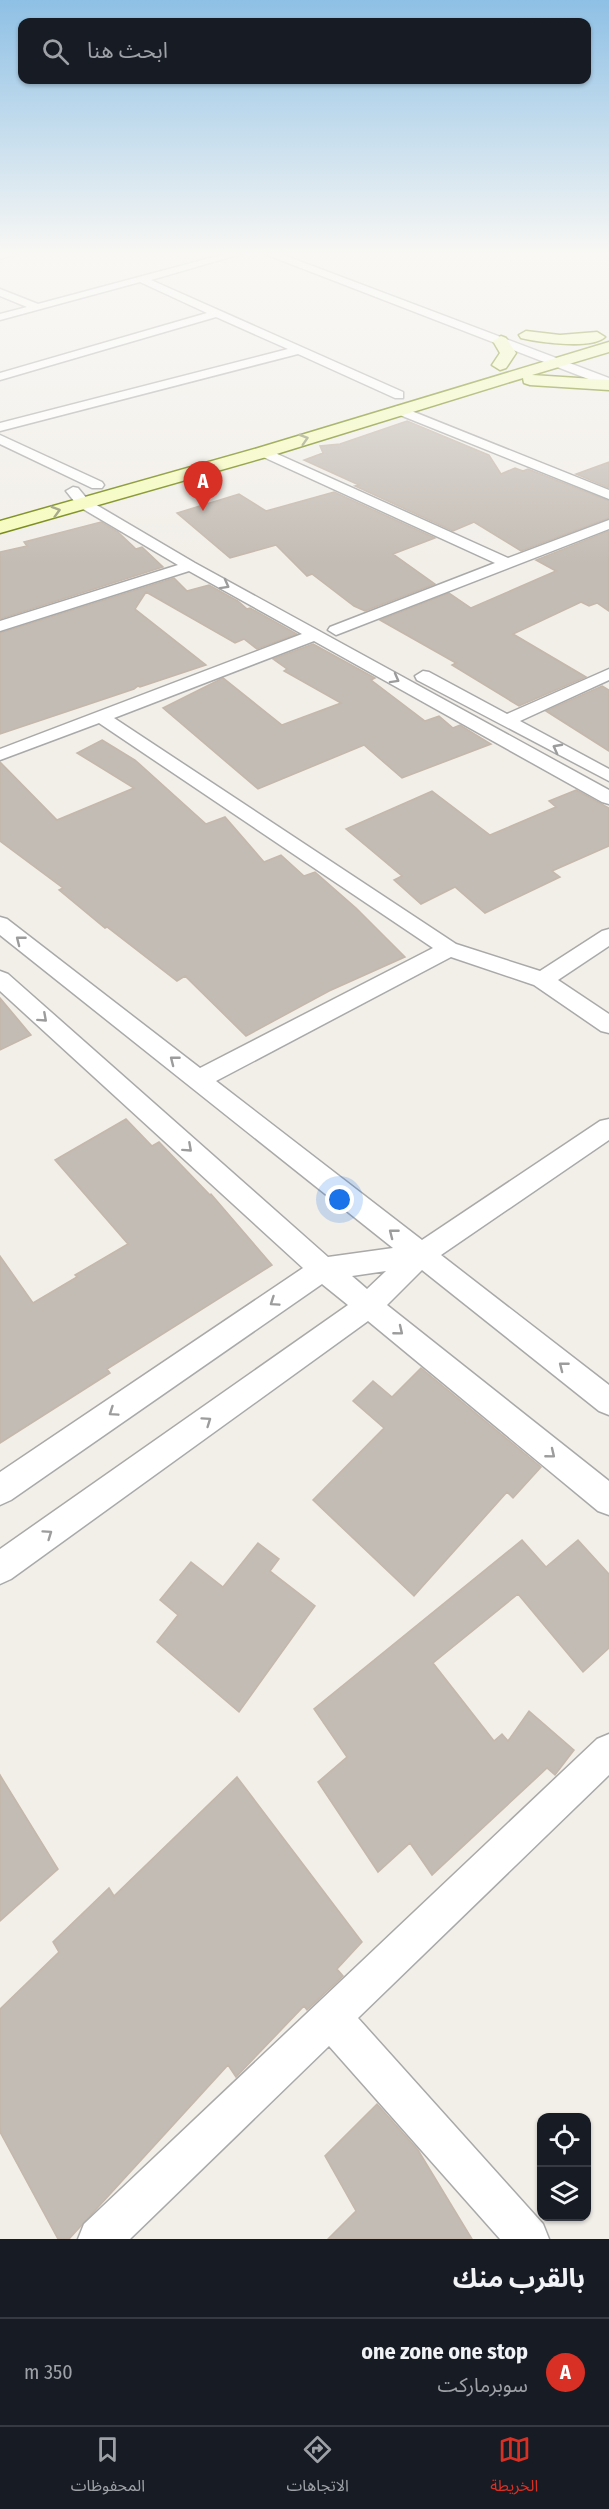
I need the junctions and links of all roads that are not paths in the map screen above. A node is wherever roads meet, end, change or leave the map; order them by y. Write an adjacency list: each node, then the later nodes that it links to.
1 (73, 355): 9 (street)
2 (278, 355): 13 (street)
3 (310, 355): 12 (street)
4 (505, 355): 8 (main road)
5 (530, 355): 8 (main road)
6 (557, 355): 10 (main road)
7 (558, 355): 11 (street)
8 (500, 364): 12 (main road)
9 (0, 377)
10 (489, 383): 11 (main road); 12 (main road)
11 (609, 384)
12 (399, 402): 15 (main road, one-way to 12); 16 (main road); 19 (street)
13 (0, 427)
14 (0, 439): 18 (street)
15 (264, 452): 17 (main road); 23 (street)
16 (162, 466): 17 (main road); 18 (main road)
17 (180, 476): 18 (main road)
18 (88, 495): 20 (main road); 22 (main road, one-way to 18); 24 (street); 26 (street)
19 (609, 495)
20 (0, 512)
21 (609, 524): 23 (street)
22 (0, 527)
23 (507, 563): 26 (street)
24 (190, 566): 25 (street); 27 (street, one-way to 27)
25 (0, 627)
26 (336, 630): 30 (street)
27 (315, 634): 29 (street); 33 (street, one-way to 33)
28 (609, 674): 30 (street)
29 (101, 717): 31 (street); 36 (street)
30 (506, 721): 32 (street, one-way to 30)
31 (0, 755)
32 (609, 776)
33 (609, 798)
34 (0, 924): 40 (street, one-way to 34)
35 (609, 936): 38 (street)
36 (449, 949): 38 (street); 40 (street)
37 (0, 979): 43 (street, one-way to 43)
38 (542, 980): 39 (street)
39 (609, 1025)
40 (198, 1080): 42 (street, one-way to 40)
41 (609, 1128): 42 (street)
42 (420, 1255): 43 (street); 44 (street); 45 (street, one-way to 42)
43 (322, 1269): 44 (street); 46 (street, one-way to 46)
44 (368, 1306): 47 (street, one-way to 47); 48 (street, one-way to 44)
45 (609, 1402)
46 (0, 1490)
47 (609, 1500)
48 (0, 1568)
49 (609, 1751): 50 (street)
50 (331, 2018): 51 (street); 52 (street)
51 (99, 2239)
52 (528, 2239)

